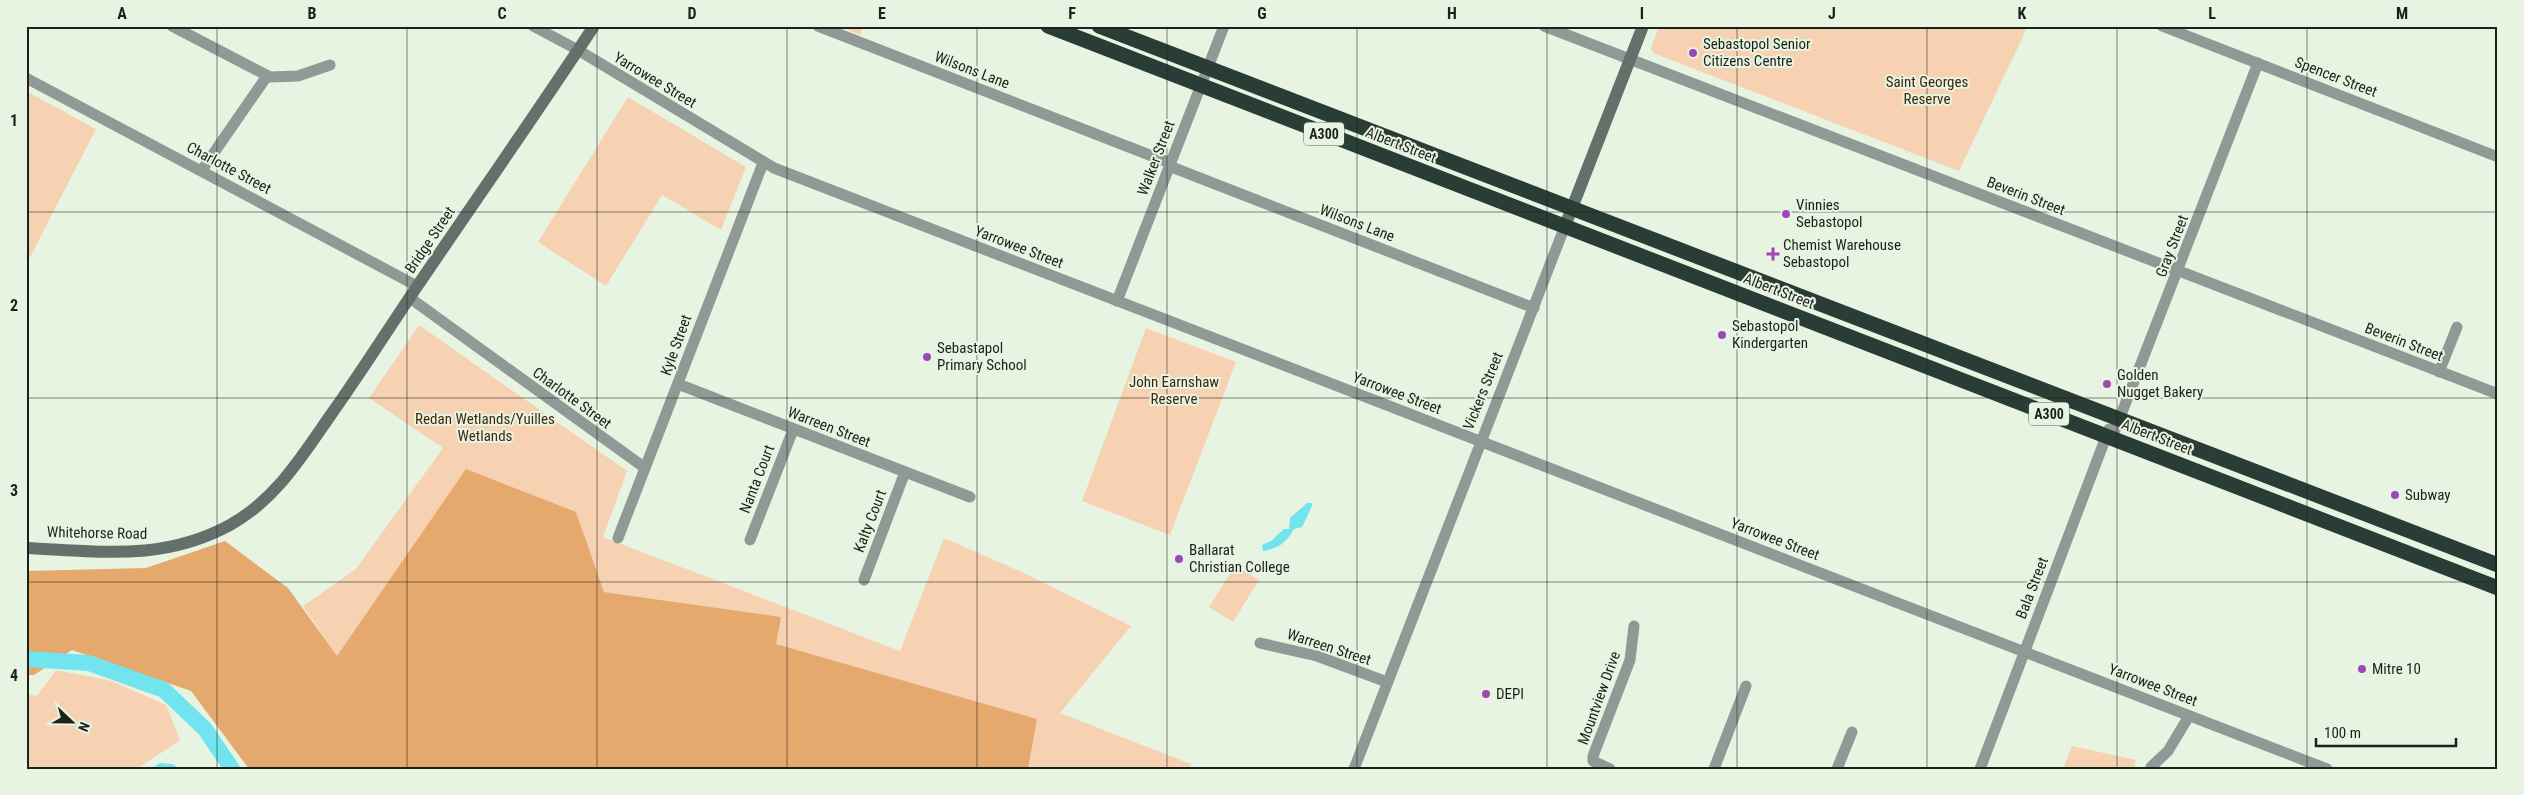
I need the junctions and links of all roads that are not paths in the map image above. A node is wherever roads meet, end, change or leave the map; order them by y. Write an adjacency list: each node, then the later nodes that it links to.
1 (172, 26): 16 (street)
2 (533, 26): 11 (street, Yarrowee Street)
3 (594, 26): 11 (main road, Bridge Street)
4 (818, 26): 21 (street, Wilsons Lane)
5 (1048, 26): 18 (highway, Albert Street / A300)
6 (1100, 26): 15 (highway, Albert Street / A300)
7 (1224, 26): 15 (street, Walker Street)
8 (1544, 26): 12 (street, Beverin Street)
9 (1643, 26): 12 (main road, Vickers Street)
10 (2162, 26): 13 (street, Spencer Street)
11 (578, 50): 20 (street, Yarrowee Street); 26 (main road, Bridge Street)
12 (1630, 59): 23 (main road, Vickers Street); 25 (street, Beverin Street)
13 (2258, 63): 19 (street, Spencer Street); 25 (street, Gray Street)
14 (330, 64): 16 (street)
15 (1208, 68): 18 (street, Walker Street); 23 (highway, Albert Street / A300)
16 (267, 76): 22 (street)
17 (26, 78): 22 (street, Charlotte Street)
18 (1200, 86): 21 (street, Walker Street); 24 (highway, Albert Street / A300)
19 (2498, 157)
20 (763, 163): 28 (street, Yarrowee Street); 32 (street, Kyle Street)
21 (1170, 164): 28 (street, Walker Street); 29 (street, Wilsons Lane)
22 (202, 170): 26 (street, Charlotte Street)
23 (1572, 208): 24 (main road, Vickers Street); 34 (highway, Albert Street / A300)
24 (1565, 226): 29 (street, Vickers Street); 36 (highway, Albert Street / A300)
25 (2179, 271): 31 (street, Beverin Street); 34 (street, Gray Street)
26 (417, 286): 27 (main road, Bridge Street)
27 (410, 298): 38 (street, Charlotte Street); 39 (main road, Bridge Street)
28 (1117, 301): 37 (street, Yarrowee Street)
29 (1534, 308): 37 (street, Vickers Street)
30 (2457, 327): 31 (street)
31 (2439, 372): 33 (street, Beverin Street)
32 (678, 384): 35 (street, Warreen Street); 38 (street, Kyle Street)
33 (2498, 394)
34 (2116, 419): 36 (street, Gray Street); 42 (highway, Albert Street / A300)
35 (793, 430): 40 (street, Warreen Street); 44 (street, Nanta Court)
36 (2109, 437): 46 (highway, Albert Street / A300); 52 (street, Bala Street)
37 (1480, 441): 52 (street, Yarrowee Street); 53 (street, Vickers Street)
38 (645, 468): 43 (street, Kyle Street)
39 (292, 471): 45 (main road, Whitehorse Road)
40 (905, 472): 41 (street, Warreen Street); 48 (street, Kalty Court)
41 (970, 497)
42 (2422, 536): 46 (highway); 47 (highway, Albert Street / A300)
43 (618, 538)
44 (750, 540)
45 (26, 548)
46 (2416, 556): 49 (highway, Albert Street / A300)
47 (2498, 565)
48 (864, 580)
49 (2498, 588)
50 (1634, 626): 59 (street, Mountview Drive)
51 (1260, 643): 53 (street, Warreen Street)
52 (2024, 651): 55 (street, Yarrowee Street); 62 (street, Bala Street)
53 (1387, 682): 58 (street, Vickers Street)
54 (1746, 686): 60 (street)
55 (2189, 716): 57 (street); 63 (street, Yarrowee Street)
56 (1852, 732): 61 (street)
57 (2151, 767)
58 (1355, 768)
59 (1610, 769)
60 (1714, 769)
61 (1837, 769)
62 (1980, 769)
63 (2326, 769)

